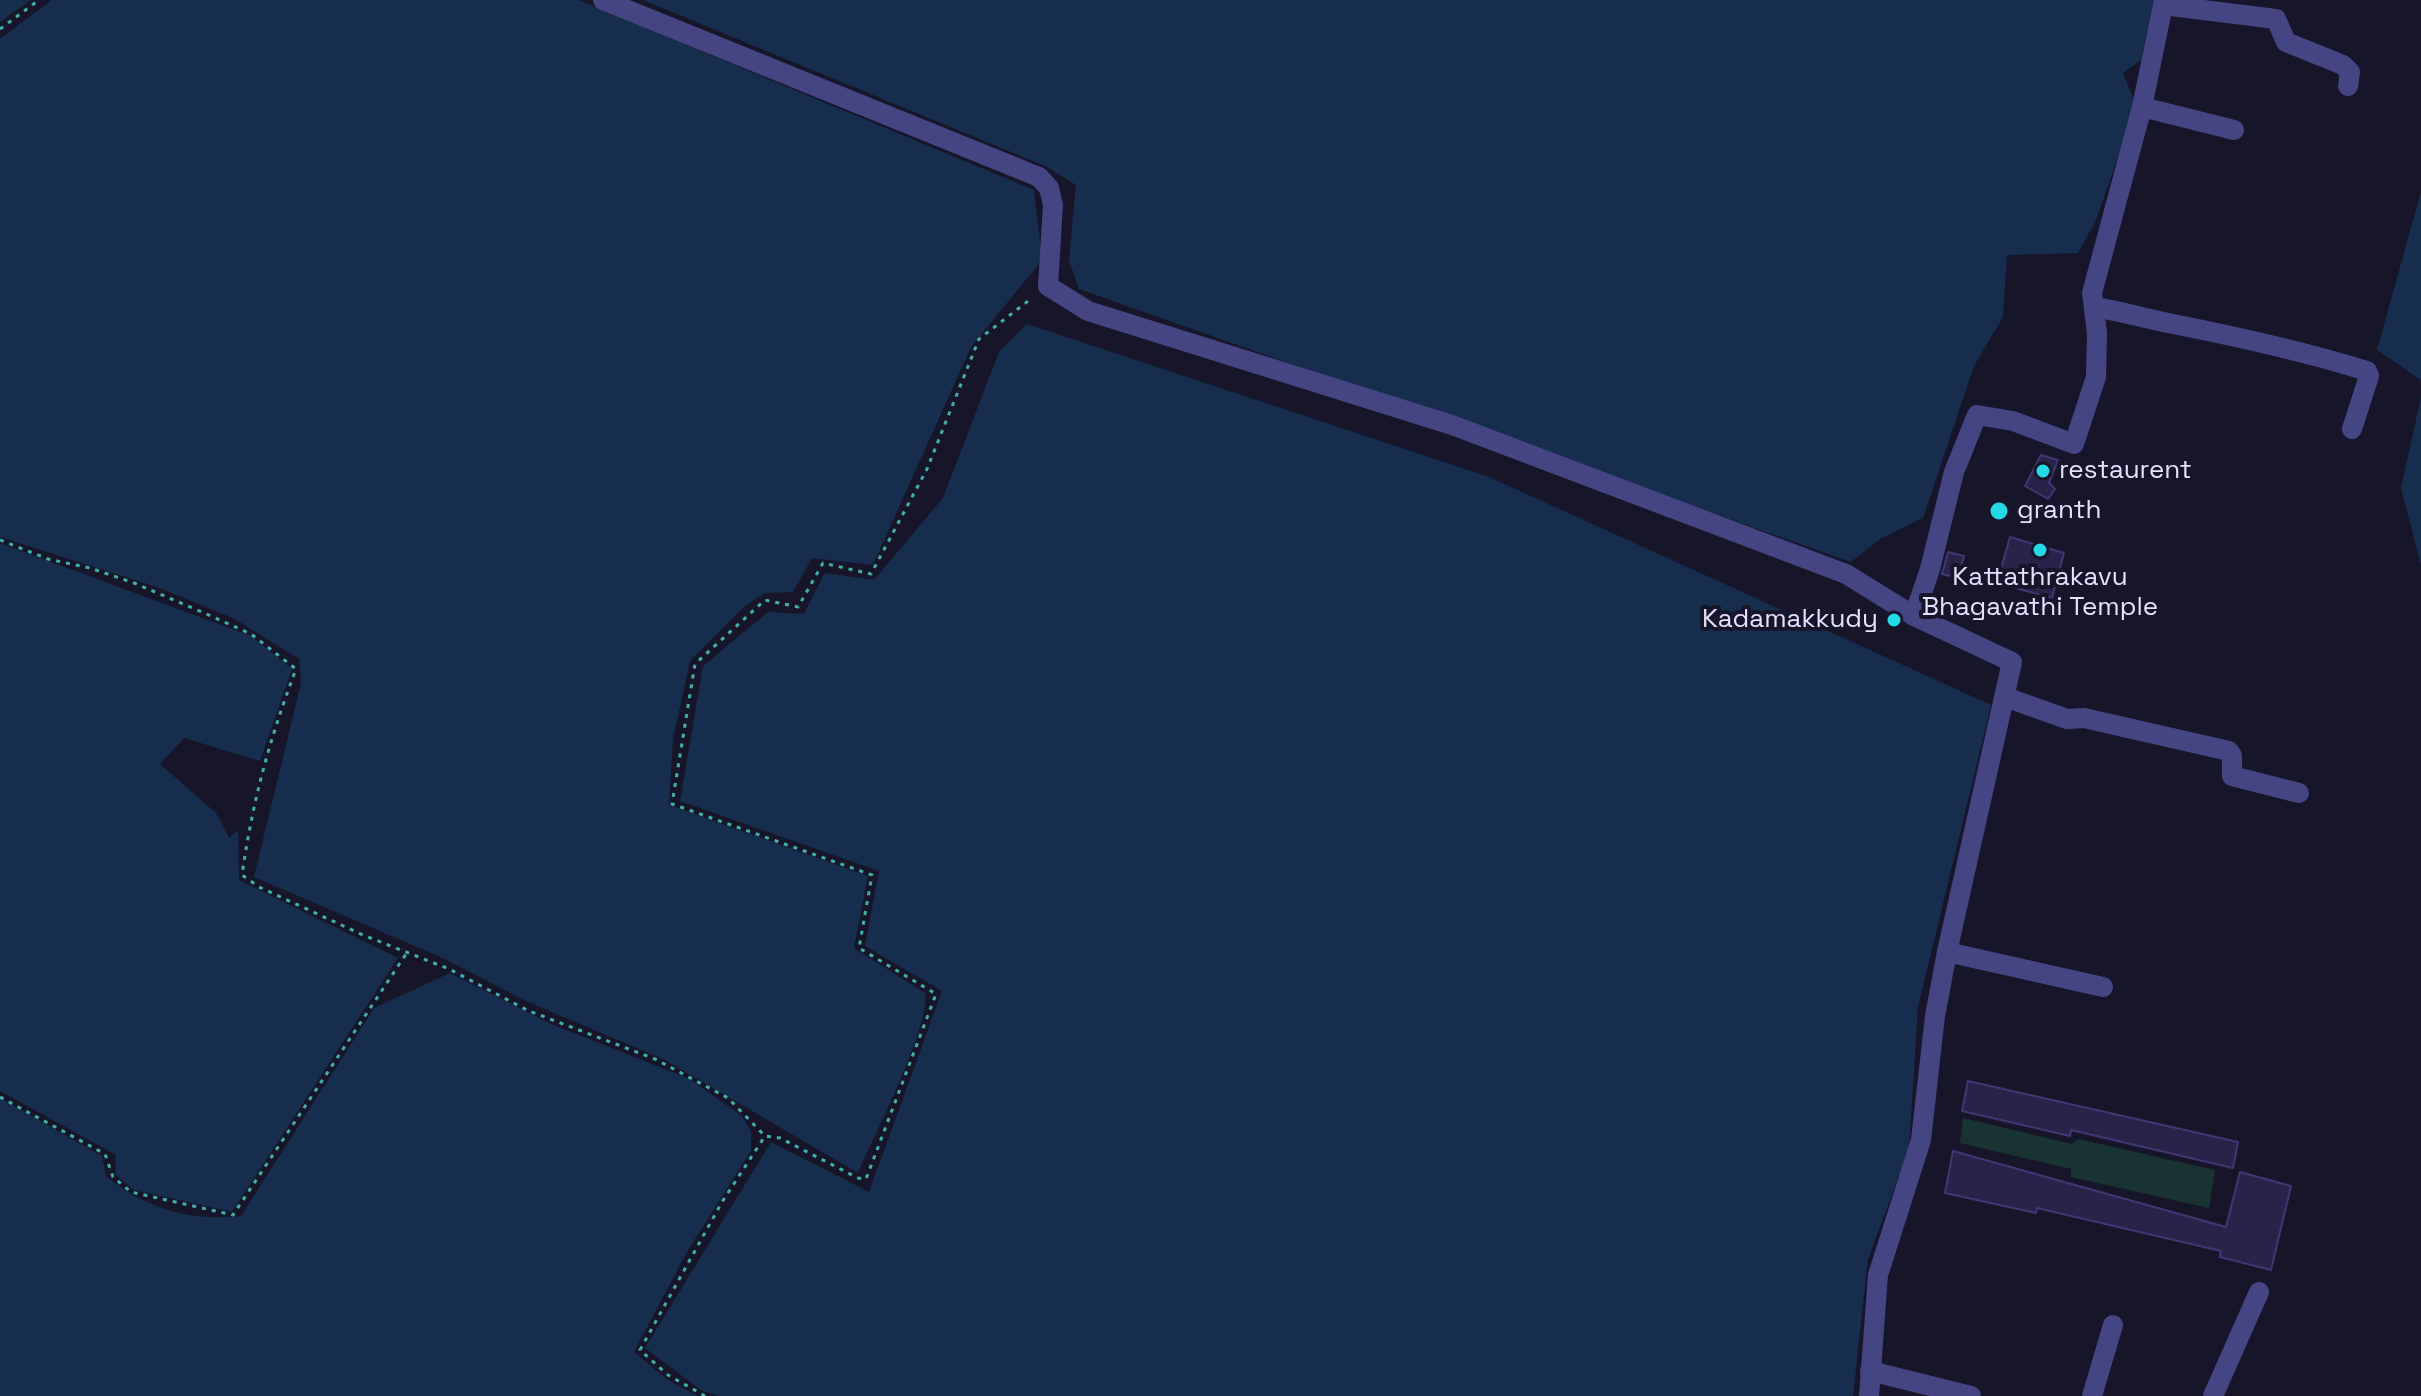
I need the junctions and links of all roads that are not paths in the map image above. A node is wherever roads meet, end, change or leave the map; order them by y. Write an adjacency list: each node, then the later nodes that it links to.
1 (603, 0): 8 (street)
2 (2164, 3): 3 (street); 4 (street)
3 (2348, 86)
4 (2142, 107): 5 (street); 6 (street)
5 (2234, 130)
6 (2094, 307): 7 (street); 8 (street)
7 (2352, 429)
8 (1914, 616): 9 (street)
9 (2005, 697): 10 (street); 11 (street)
10 (2299, 793)
11 (1947, 952): 12 (street); 15 (street)
12 (2103, 987)
13 (2259, 1292): 19 (street)
14 (2113, 1325): 18 (street)
15 (1870, 1371): 16 (street); 17 (street)
16 (1869, 1396)
17 (1971, 1396)
18 (2092, 1396)
19 (2213, 1396)

